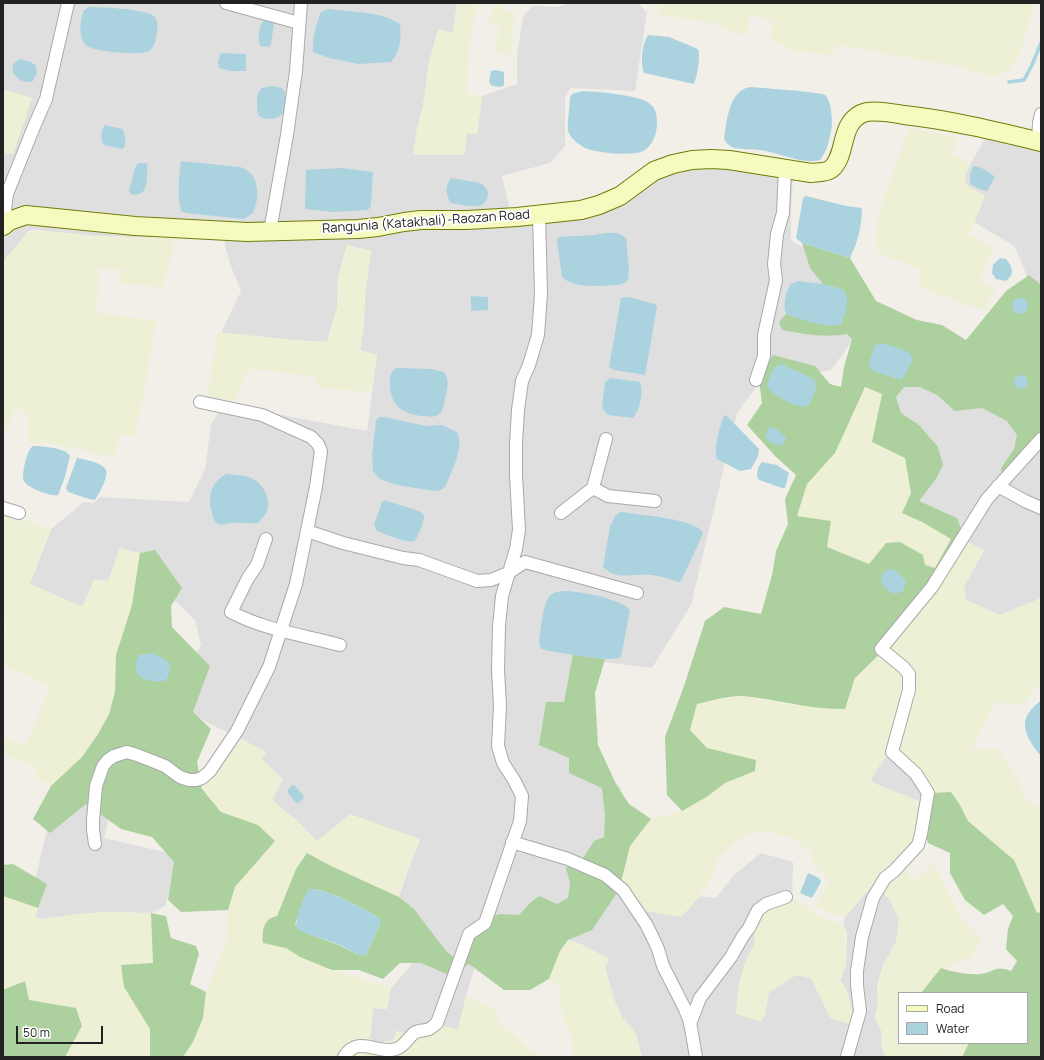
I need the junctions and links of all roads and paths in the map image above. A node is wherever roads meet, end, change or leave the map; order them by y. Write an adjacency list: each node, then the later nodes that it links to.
1 (68, 3): 9 (street)
2 (226, 3): 4 (street)
3 (301, 3): 4 (street)
4 (299, 22): 10 (street)
5 (1041, 114): 6 (street)
6 (1039, 141): 7 (main road, Rangunia (Katakhali)-Raozan Road)
7 (785, 169): 8 (main road, Rangunia (Katakhali)-Raozan Road); 11 (street)
8 (539, 214): 10 (main road, Rangunia (Katakhali)-Raozan Road); 24 (street)
9 (6, 224): 10 (main road, Rangunia (Katakhali)-Raozan Road)
10 (270, 231)
11 (756, 380)
12 (200, 402): 22 (street)
13 (606, 439): 16 (street)
14 (1041, 439): 15 (street)
15 (998, 486): 19 (street); 34 (street)
16 (593, 488): 17 (street); 21 (street)
17 (654, 501)
18 (3, 508): 20 (street)
19 (1041, 508)
20 (19, 513)
21 (561, 513)
22 (307, 531): 24 (street); 26 (street)
23 (266, 539): 26 (street)
24 (508, 573): 25 (street); 28 (street)
25 (637, 593)
26 (281, 632): 27 (street); 29 (street)
27 (340, 645)
28 (512, 842): 31 (street); 32 (street)
29 (95, 844)
30 (786, 897): 31 (street)
31 (690, 1024): 33 (street)
32 (344, 1057)
33 (696, 1057)
34 (847, 1057)

